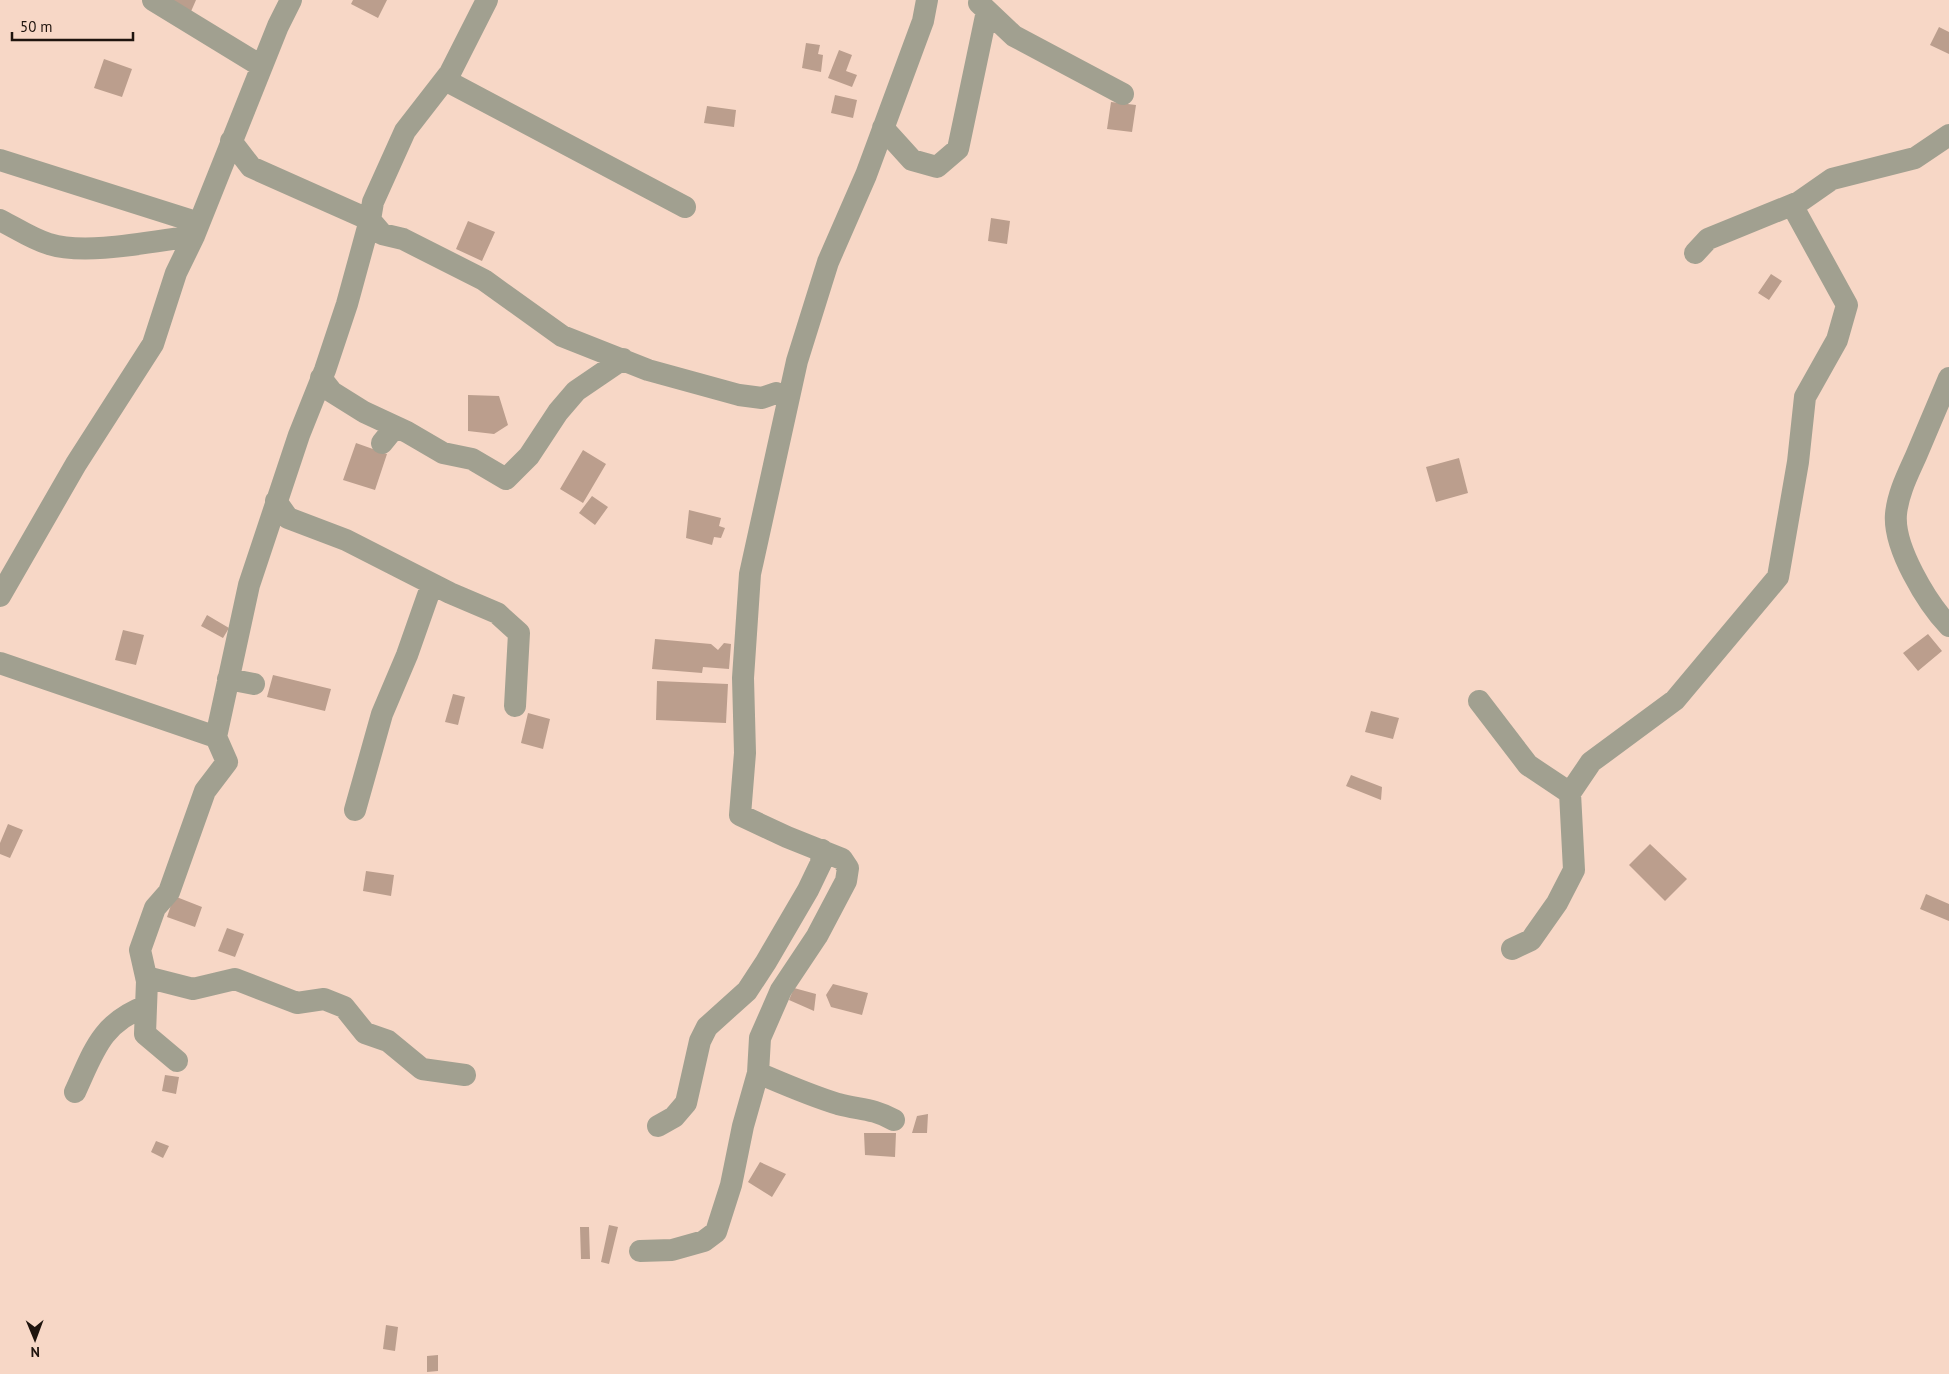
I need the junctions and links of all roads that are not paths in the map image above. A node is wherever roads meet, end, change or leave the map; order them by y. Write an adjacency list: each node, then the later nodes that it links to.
1 (153, 0): 6 (street)
2 (291, 0): 6 (street)
3 (487, 0): 7 (street)
4 (927, 0): 9 (street)
5 (981, 5): 8 (street); 9 (street)
6 (261, 66): 11 (street)
7 (445, 80): 14 (street); 16 (street)
8 (1123, 94)
9 (882, 128): 35 (street)
10 (1949, 135): 13 (street)
11 (231, 141): 16 (street); 17 (street)
12 (0, 160): 17 (street)
13 (1792, 205): 18 (street); 33 (street)
14 (685, 207)
15 (0, 220): 17 (street)
16 (370, 220): 19 (street); 20 (street)
17 (197, 229): 25 (street)
18 (1695, 253)
19 (623, 359): 20 (street); 22 (street)
20 (321, 378): 23 (street)
21 (1949, 378): 26 (street)
22 (776, 393)
23 (276, 501): 24 (street); 28 (street)
24 (432, 584): 31 (street); 34 (street)
25 (0, 596)
26 (1949, 626)
27 (0, 663): 32 (street)
28 (228, 679): 29 (street); 32 (street)
29 (254, 684)
30 (1479, 701): 33 (street)
31 (515, 706)
32 (216, 737): 37 (street)
33 (1570, 792): 36 (street)
34 (356, 810)
35 (822, 850): 40 (street); 44 (street)
36 (1512, 949)
37 (146, 977): 38 (street); 41 (street)
38 (146, 1006): 39 (street); 42 (street)
39 (177, 1061)
40 (758, 1073): 43 (street); 45 (street)
41 (465, 1075)
42 (75, 1092)
43 (894, 1120)
44 (658, 1126)
45 (640, 1251)

